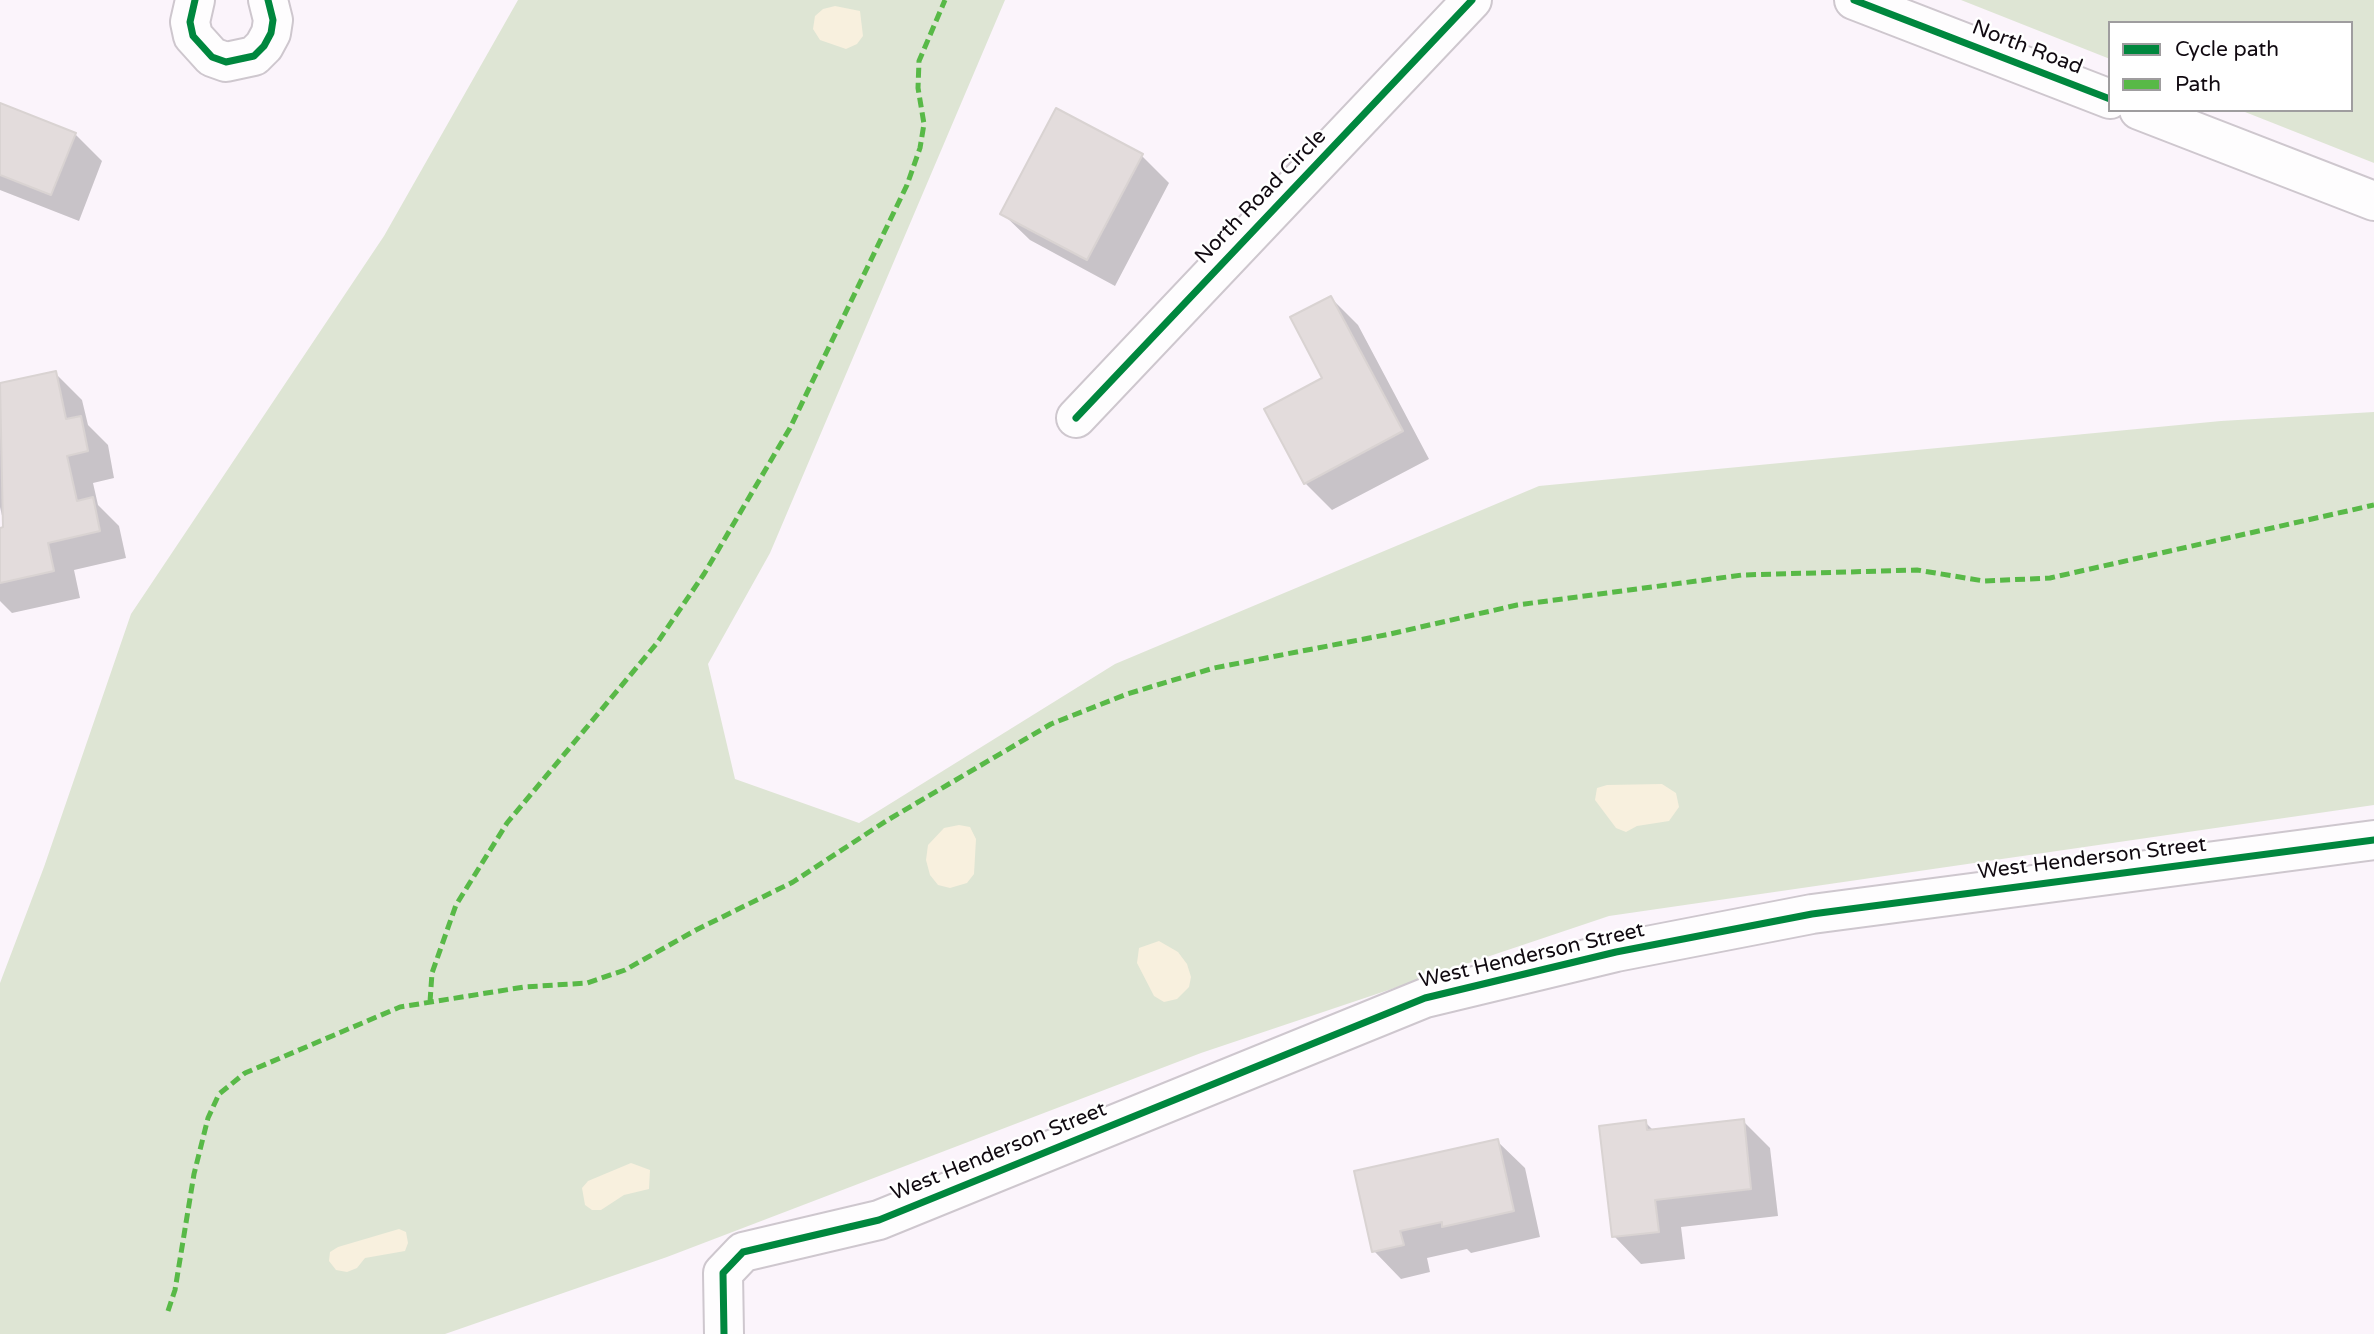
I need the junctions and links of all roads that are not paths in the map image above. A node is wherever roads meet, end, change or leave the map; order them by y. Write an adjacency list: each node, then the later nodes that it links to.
1 (268, 0): 4 (street)
2 (1472, 0): 8 (street, North Road Circle)
3 (1854, 0): 5 (street, North Road)
4 (188, 2)
5 (2108, 98)
6 (2144, 112): 7 (street)
7 (2374, 201)
8 (1076, 418)
9 (2374, 840): 10 (street, West Henderson Street)
10 (724, 1334)

